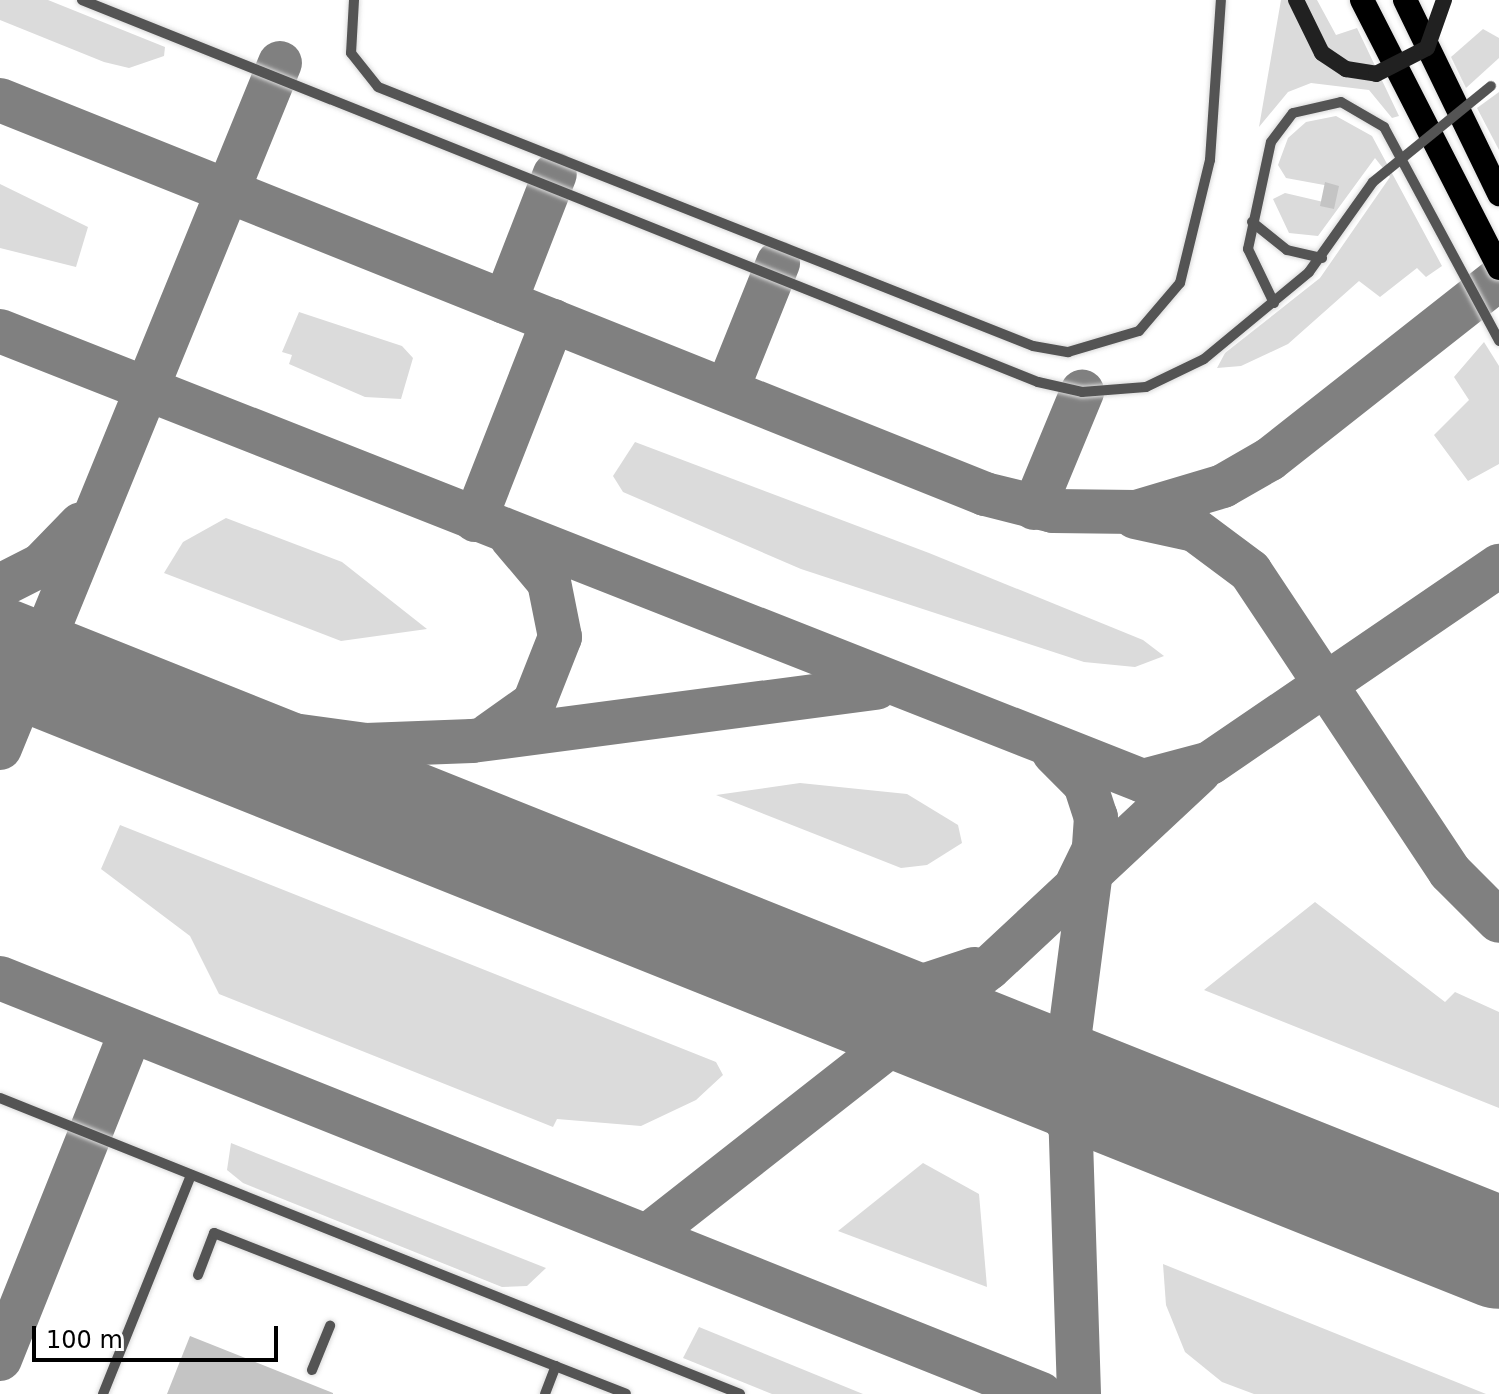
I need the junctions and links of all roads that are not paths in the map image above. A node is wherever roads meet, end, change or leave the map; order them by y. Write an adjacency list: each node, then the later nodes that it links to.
1 (82, 0): 13 (lane)
2 (354, 0): 3 (lane)
3 (1221, 0)
4 (1296, 0): 7 (street, bridge)
5 (1362, 0): 12 (highway)
6 (1405, 0): 9 (highway)
7 (1444, 0)
8 (1495, 83): 11 (lane, bridge)
9 (1499, 194)
10 (1252, 222): 11 (lane); 13 (lane); 14 (lane)
11 (1322, 258): 13 (lane)
12 (1499, 268)
13 (1274, 303)
14 (1499, 341)
15 (0, 1098): 16 (lane)
16 (191, 1175): 21 (lane); 24 (lane)
17 (198, 1275): 19 (lane)
18 (330, 1326): 20 (lane)
19 (556, 1366): 22 (lane); 23 (lane)
20 (312, 1370)
21 (103, 1394)
22 (545, 1394)
23 (626, 1394)
24 (740, 1394)

